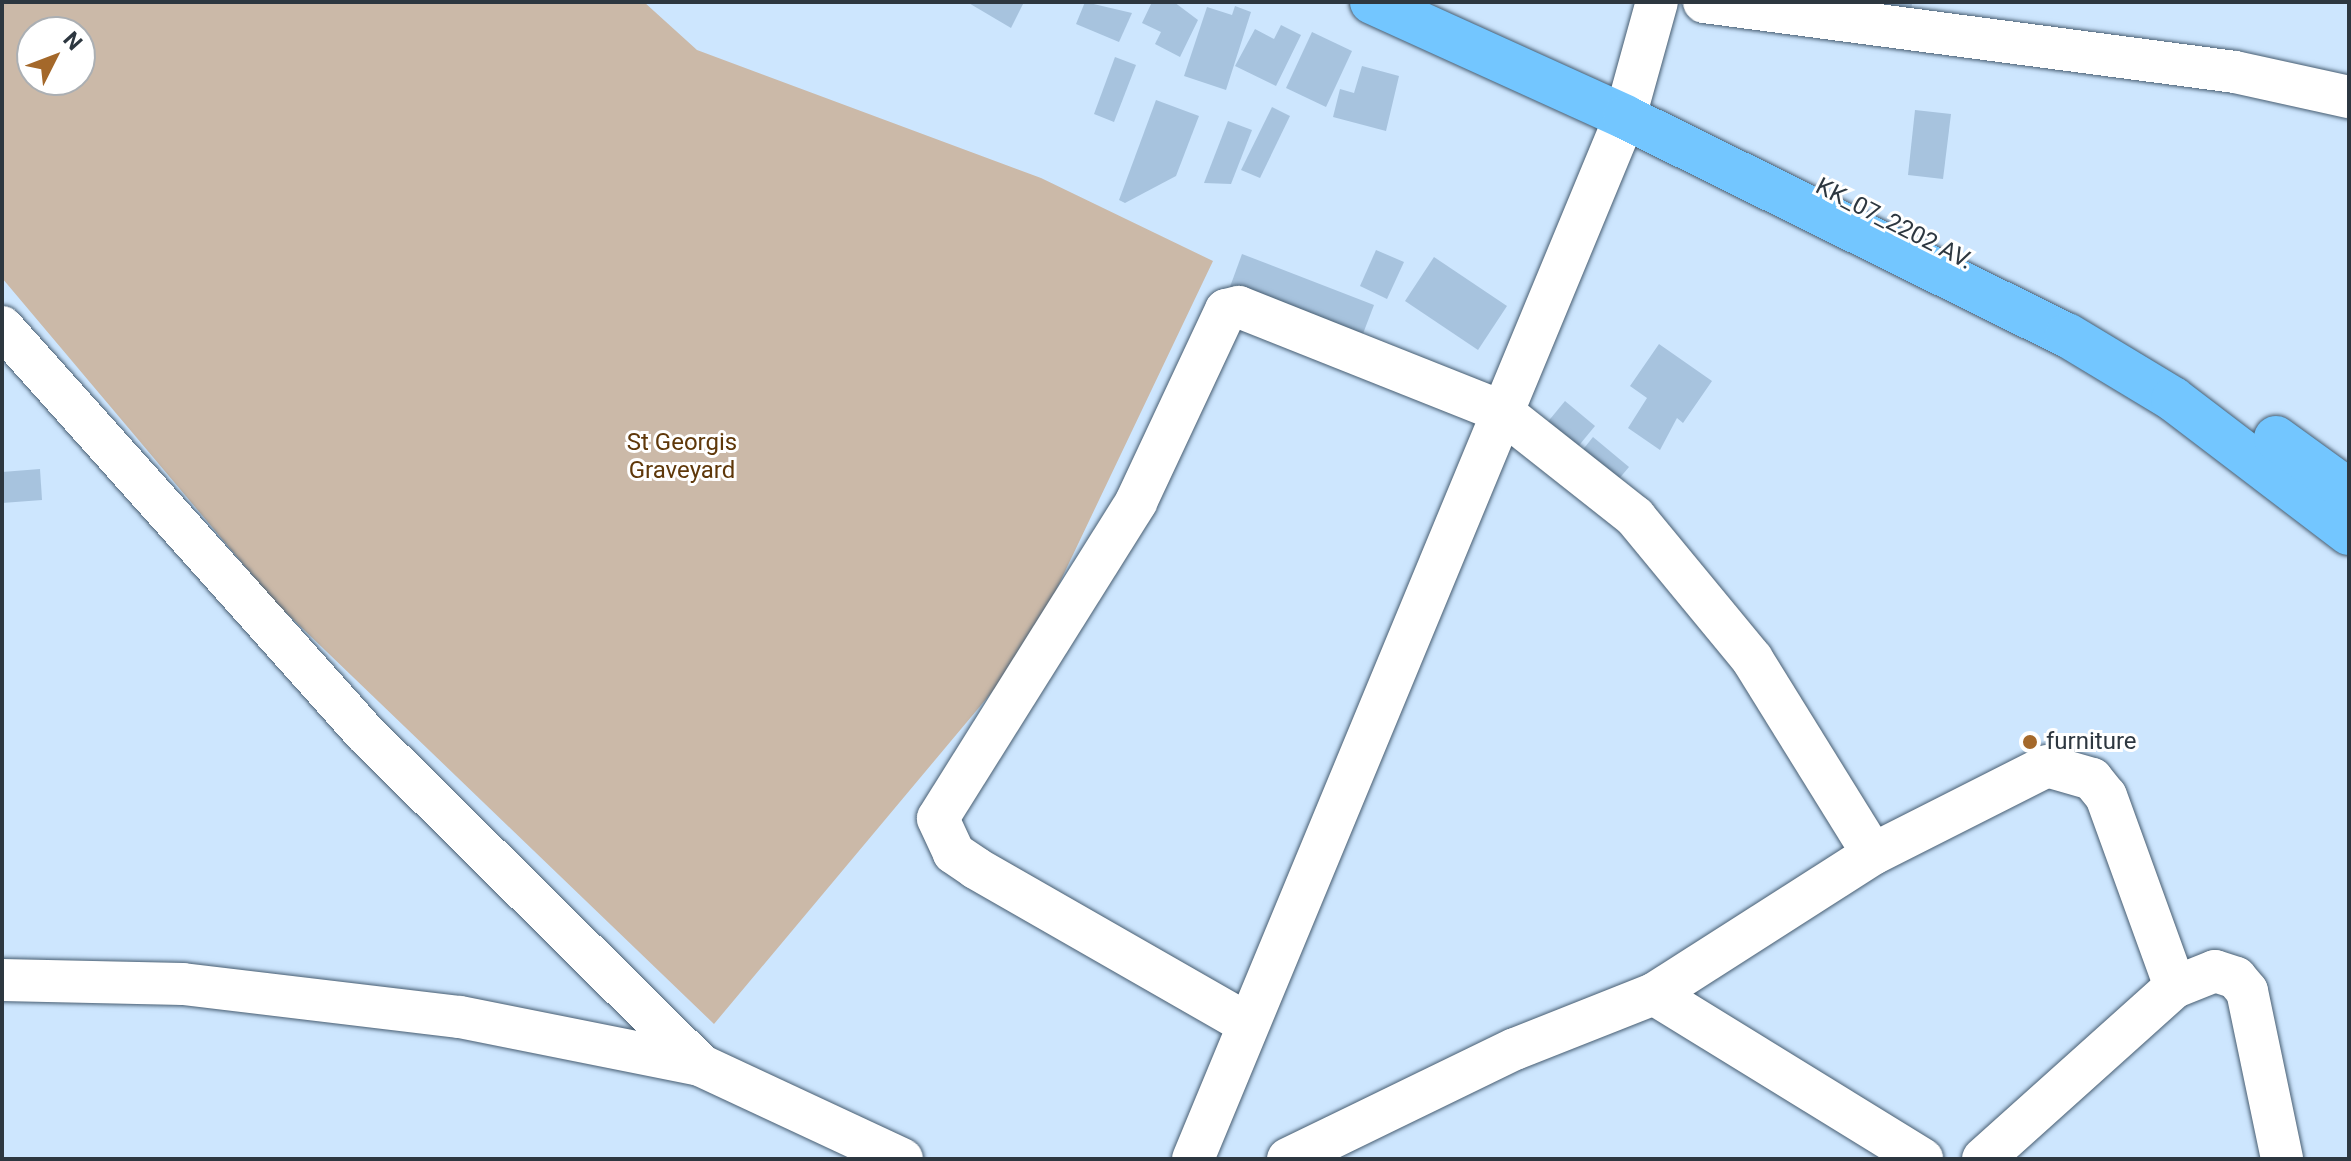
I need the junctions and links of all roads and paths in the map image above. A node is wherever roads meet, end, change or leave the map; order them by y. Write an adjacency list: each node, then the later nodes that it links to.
1 (1372, 2): 6 (main road)
2 (1415, 2): 6 (main road, KK_07_2202 AV.)
3 (1657, 2): 6 (street)
4 (1704, 2): 5 (street)
5 (2349, 97)
6 (1629, 107): 8 (street); 9 (main road, KK_07_2202 AV.); 10 (main road)
7 (2, 327): 16 (street)
8 (1501, 411): 11 (street); 15 (street); 15 (street)
9 (2349, 491)
10 (2349, 533)
11 (1873, 854): 13 (street); 14 (street)
12 (2, 980): 16 (street)
13 (2175, 987): 21 (street); 22 (street)
14 (1654, 994): 17 (street); 20 (street)
15 (1248, 1024): 19 (street)
16 (700, 1065): 18 (street)
17 (1310, 1154)
18 (902, 1159)
19 (1193, 1159)
20 (1922, 1159)
21 (1983, 1159)
22 (2282, 1159)

